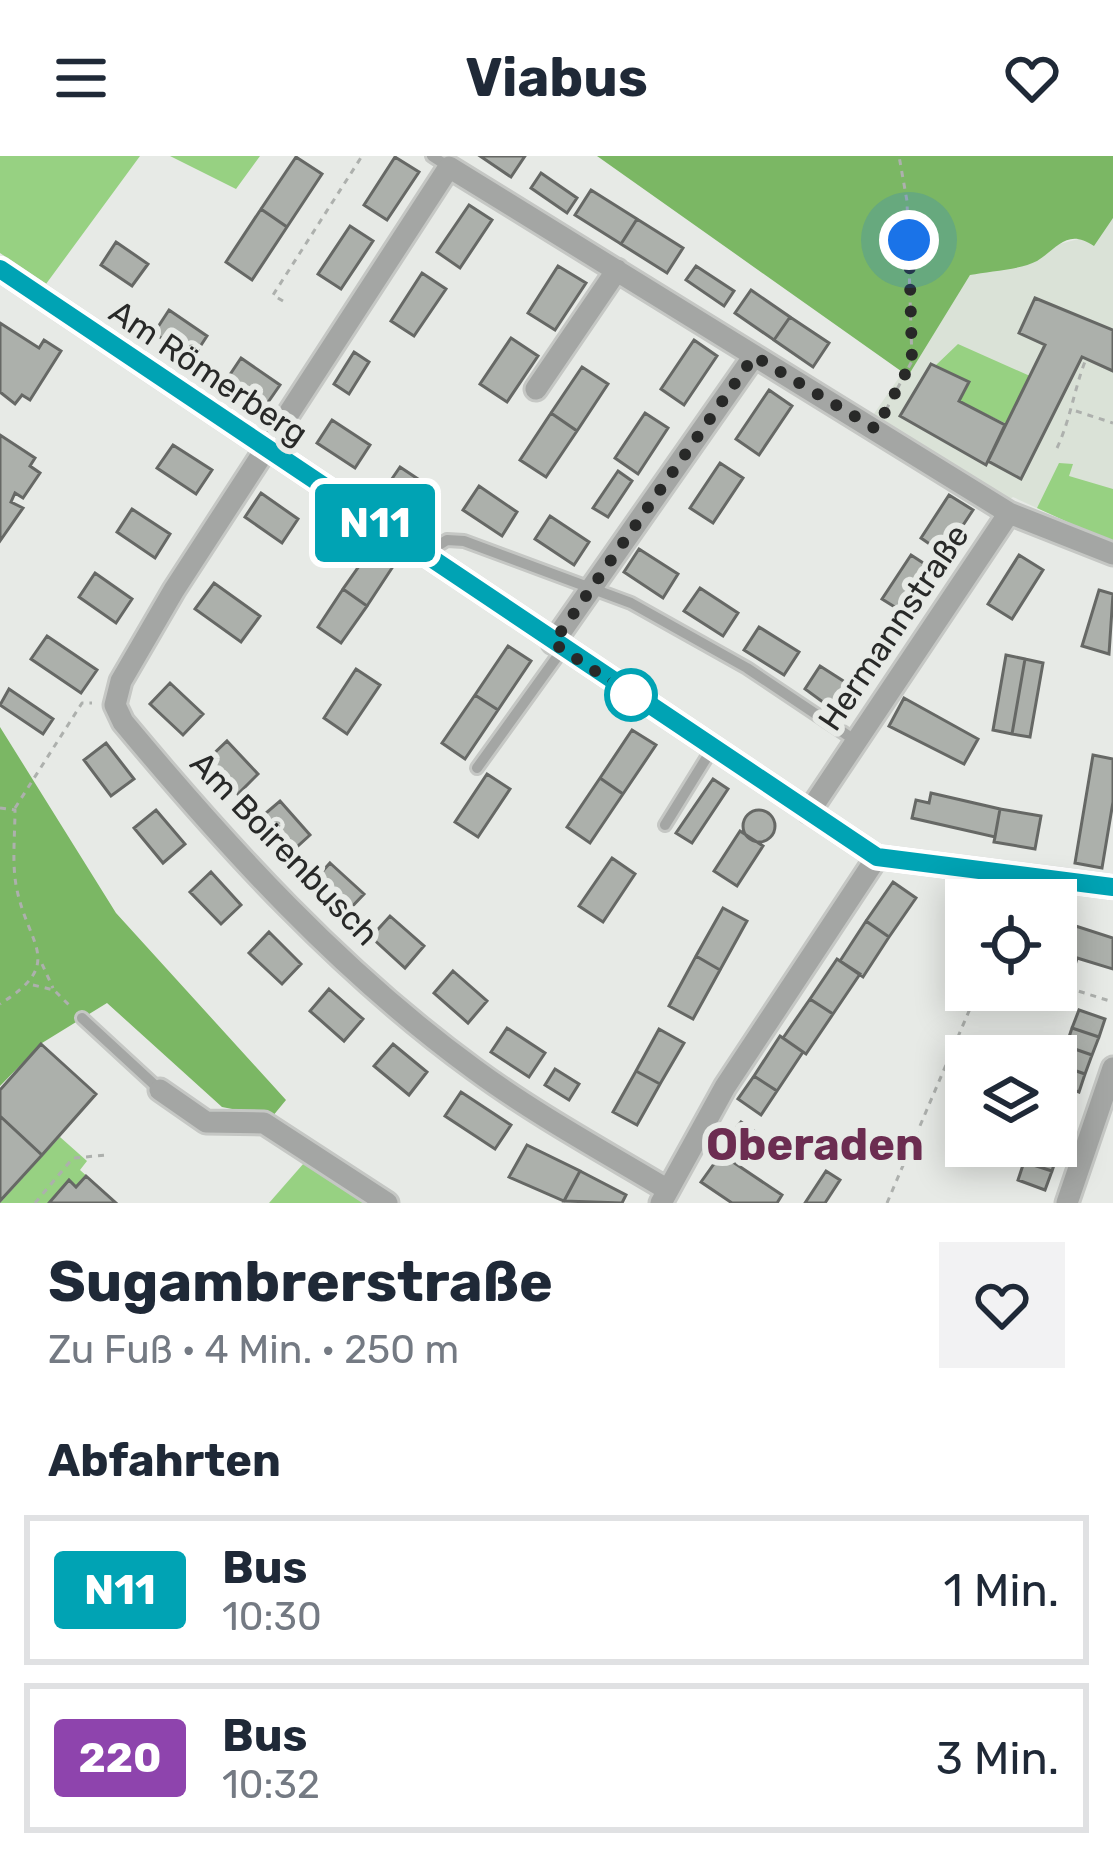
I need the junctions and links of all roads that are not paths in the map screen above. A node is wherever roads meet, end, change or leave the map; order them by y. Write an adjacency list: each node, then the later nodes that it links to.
1 (441, 162): 3 (street); 6 (street)
2 (0, 269): 6 (street, Am Römerberg)
3 (617, 270): 4 (street); 5 (street)
4 (754, 356): 7 (street); 10 (street)
5 (536, 388)
6 (263, 448): 9 (street, Am Römerberg); 22 (street, Am Boirenbusch)
7 (1009, 513): 8 (street, Hermannstraße); 12 (street, Hermannstraße)
8 (1113, 554)
9 (423, 555): 10 (lane); 11 (street, Am Römerberg)
10 (592, 588): 11 (street); 12 (lane)
11 (557, 646): 13 (street, Am Römerberg); 14 (lane)
12 (856, 741): 15 (street, Hermannstraße)
13 (712, 749): 15 (street, Am Römerberg); 16 (lane)
14 (477, 768)
15 (809, 812): 17 (street, Am Römerberg)
16 (665, 825)
17 (877, 857): 18 (street, Am Römerberg); 22 (street)
18 (1113, 887)
19 (82, 1018): 21 (lane)
20 (1113, 1068): 24 (street)
21 (160, 1090): 23 (street)
22 (665, 1196)
23 (386, 1203)
24 (1067, 1203)

